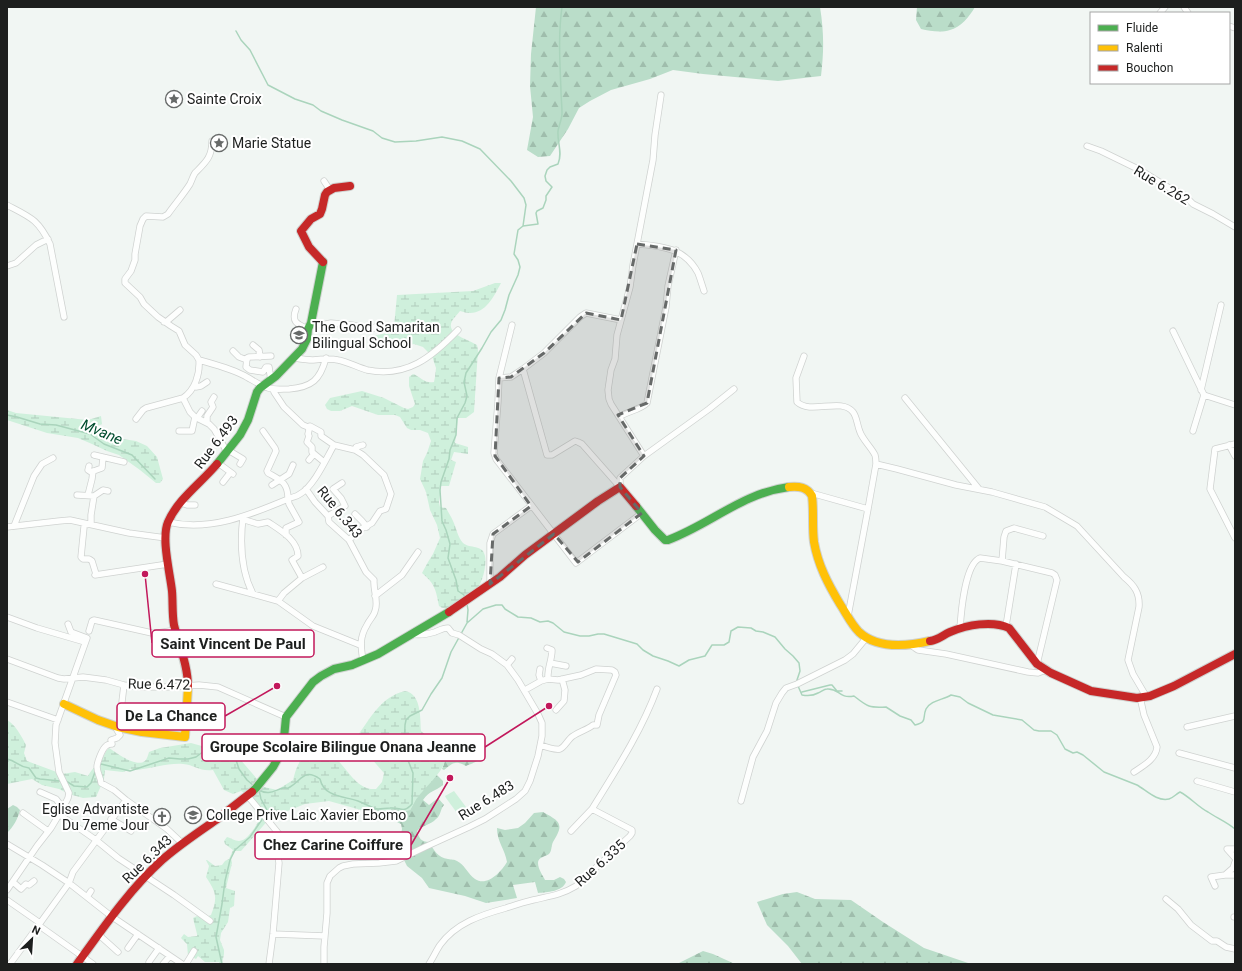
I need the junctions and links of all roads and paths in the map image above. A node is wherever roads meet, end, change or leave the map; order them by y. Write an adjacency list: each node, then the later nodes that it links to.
1 (660, 95): 10 (street)
2 (212, 141): 19 (street)
3 (1087, 146): 8 (street, Rue 6.262)
4 (324, 181): 6 (street)
5 (350, 186): 6 (street)
6 (330, 190): 22 (street)
7 (7, 205): 9 (street)
8 (1235, 227)
9 (48, 239): 12 (street); 17 (street)
10 (637, 244): 11 (street); 18 (street)
11 (676, 250): 13 (street); 49 (street)
12 (7, 266)
13 (704, 291)
14 (1221, 305): 42 (street)
15 (296, 309): 22 (street)
16 (180, 310): 19 (street)
17 (64, 316)
18 (621, 320): 34 (street); 49 (street)
19 (163, 322): 32 (street)
20 (378, 325): 22 (street)
21 (512, 325): 35 (street)
22 (310, 326): 30 (street)
23 (458, 330): 31 (street)
24 (1174, 331): 42 (street)
25 (253, 345): 29 (street)
26 (233, 351): 33 (street)
27 (271, 356): 29 (street)
28 (804, 356): 73 (street)
29 (260, 357): 33 (street)
30 (295, 358): 31 (street); 36 (street)
31 (326, 358): 40 (street)
32 (199, 360): 38 (street); 39 (street)
33 (247, 360): 36 (street)
34 (523, 370): 35 (street); 79 (street)
35 (499, 378): 89 (street)
36 (271, 381): 39 (street)
37 (208, 382): 38 (street)
38 (194, 386): 44 (street)
39 (262, 386): 40 (street); 61 (street, Rue 6.493)
40 (273, 389): 52 (street)
41 (734, 389): 64 (street)
42 (1203, 392): 46 (street); 54 (street)
43 (214, 397): 51 (street)
44 (183, 398): 48 (street); 50 (street)
45 (905, 398): 81 (street)
46 (1235, 405)
47 (202, 411): 48 (street)
48 (196, 417): 51 (street); 55 (street)
49 (619, 418): 64 (street)
50 (136, 419)
51 (207, 422): 61 (street)
52 (308, 426): 57 (street); 63 (street)
53 (263, 431): 75 (street)
54 (1194, 431)
55 (179, 432)
56 (1235, 437): 59 (street)
57 (334, 445): 60 (street); 70 (street)
58 (363, 445): 60 (street)
59 (1232, 445): 65 (street); 104 (street)
60 (355, 450): 99 (street)
61 (227, 451): 71 (street, Rue 6.493); 72 (street)
62 (94, 454): 66 (street)
63 (314, 454): 68 (street); 70 (street)
64 (644, 456): 79 (street)
65 (1235, 456)
66 (103, 457): 69 (street); 85 (street)
67 (53, 458): 97 (street)
68 (309, 460)
69 (124, 462)
70 (324, 462): 80 (street)
71 (218, 463): 76 (street); 87 (street, Rue 6.493)
72 (240, 464)
73 (876, 464): 81 (street); 90 (street)
74 (294, 465): 75 (street)
75 (280, 480): 78 (street); 86 (street)
76 (223, 482)
77 (342, 483): 93 (street)
78 (272, 485)
79 (620, 487): 91 (street); 100 (street)
80 (306, 489): 86 (street); 93 (street, Rue 6.343)
81 (978, 489): 151 (street)
82 (108, 491): 85 (street)
83 (811, 494): 90 (street); 91 (street); 117 (street)
84 (77, 495): 85 (street)
85 (91, 495): 96 (street)
86 (288, 499): 94 (street); 101 (street)
87 (181, 503): 88 (street); 95 (street, Rue 6.493)
88 (195, 505)
89 (531, 506): 100 (street); 113 (street)
90 (868, 509): 117 (street)
91 (642, 513): 100 (street)
92 (355, 514): 99 (street)
93 (328, 516): 105 (street, Rue 6.343)
94 (243, 517): 95 (street); 101 (street); 114 (street)
95 (168, 522): 103 (street, Rue 6.493)
96 (91, 524): 97 (street); 103 (street); 108 (street)
97 (14, 526): 98 (street)
98 (7, 527)
99 (367, 527): 105 (street)
100 (554, 534): 113 (street)
101 (286, 535): 111 (street)
102 (1043, 536): 107 (street)
103 (166, 538): 108 (street, Rue 6.493)
104 (1235, 538)
105 (348, 540): 115 (street, Rue 6.343)
106 (418, 552): 115 (street)
107 (1002, 561): 109 (street); 122 (street)
108 (168, 564): 123 (street, Rue 6.493)
109 (1016, 564): 120 (street); 138 (street)
110 (323, 567): 111 (street)
111 (302, 578): 116 (street)
112 (216, 584): 114 (street)
113 (490, 584): 125 (street)
114 (253, 594): 116 (street)
115 (375, 596): 128 (street, Rue 6.343)
116 (278, 601): 128 (street)
117 (848, 616): 126 (street)
118 (7, 617): 127 (street)
119 (68, 624): 127 (street)
120 (1006, 626): 122 (street); 138 (street)
121 (95, 627): 124 (street)
122 (960, 629): 129 (street)
123 (176, 630): 124 (street); 130 (street, Rue 6.493)
124 (89, 631): 127 (street)
125 (412, 634): 136 (street, Rue 6.483); 139 (street, Rue 6.483)
126 (867, 637): 129 (street); 169 (street)
127 (86, 640): 143 (street)
128 (360, 645): 136 (street)
129 (911, 645): 142 (street)
130 (181, 648): 132 (street); 148 (street, Rue 6.493)
131 (547, 648): 137 (street)
132 (256, 649)
133 (1235, 654): 151 (street)
134 (7, 659): 143 (street, Rue 6.472)
135 (512, 659): 139 (street)
136 (363, 661): 156 (street)
137 (550, 663): 140 (street); 145 (street)
138 (1037, 664): 142 (street)
139 (507, 665): 150 (street, Rue 6.483)
140 (566, 666)
141 (540, 669): 146 (street)
142 (1046, 670): 151 (street)
143 (73, 678): 147 (street, Rue 6.472); 153 (street)
144 (562, 679): 145 (street); 154 (street); 160 (street)
145 (548, 680): 146 (street)
146 (541, 681): 150 (street)
147 (124, 685): 148 (street, Rue 6.472); 158 (street)
148 (187, 685): 156 (street, Rue 6.472); 158 (street, Rue 6.493)
149 (657, 689): 171 (street)
150 (525, 690): 160 (street, Rue 6.483)
151 (1143, 697): 163 (street)
152 (7, 702): 157 (street)
153 (64, 704): 157 (street); 158 (street)
154 (556, 710)
155 (1235, 716): 159 (street)
156 (286, 717): 167 (street, Rue 6.343)
157 (58, 720): 170 (street)
158 (119, 727): 168 (street)
159 (1187, 727)
160 (541, 745): 203 (street, Rue 6.483)
161 (1179, 753): 162 (street)
162 (1235, 768)
163 (1134, 772)
164 (1197, 781): 166 (street)
165 (40, 792): 170 (street)
166 (1235, 792)
167 (247, 795): 179 (street, Rue 6.343); 202 (street)
168 (126, 800): 174 (street); 179 (street)
169 (741, 801)
170 (63, 808): 173 (street)
171 (592, 809): 177 (street); 220 (street, Rue 6.335)
172 (23, 813): 175 (street)
173 (60, 815): 175 (street); 178 (street)
174 (111, 819): 176 (street); 178 (street)
175 (48, 831): 182 (street)
176 (131, 831)
177 (571, 831)
178 (96, 840): 187 (street); 190 (street)
179 (182, 843): 187 (street, Rue 6.343)
180 (7, 844): 182 (street)
181 (1235, 849): 183 (street)
182 (29, 858): 188 (street); 190 (street)
183 (1235, 858)
184 (1235, 862): 185 (street)
185 (1225, 875): 186 (street); 191 (street)
186 (1235, 875)
187 (145, 877): 197 (street, Rue 6.343); 198 (street)
188 (10, 881): 189 (street); 192 (street)
189 (34, 881)
190 (69, 883): 194 (street); 199 (street)
191 (1215, 886)
192 (8, 889)
193 (91, 891): 194 (street)
194 (87, 897): 197 (street)
195 (7, 900): 199 (street)
196 (1166, 900): 206 (street)
197 (111, 916): 200 (street, Rue 6.343); 201 (street)
198 (210, 921)
199 (39, 924): 210 (street); 212 (street)
200 (98, 934): 208 (street); 210 (street, Rue 6.343)
201 (138, 934): 204 (street); 205 (street)
202 (273, 934): 203 (street); 218 (street)
203 (325, 936): 219 (street, Rue 6.483)
204 (128, 948)
205 (159, 948): 209 (street); 211 (street)
206 (1235, 949)
207 (194, 951): 217 (street)
208 (118, 952)
209 (170, 956): 215 (street); 216 (street)
210 (82, 957): 213 (street, Rue 6.343); 214 (street)
211 (149, 962)
212 (9, 963)
213 (77, 964)
214 (93, 964)
215 (163, 964)
216 (182, 964)
217 (186, 964)
218 (269, 964)
219 (324, 964)
220 (429, 964)

